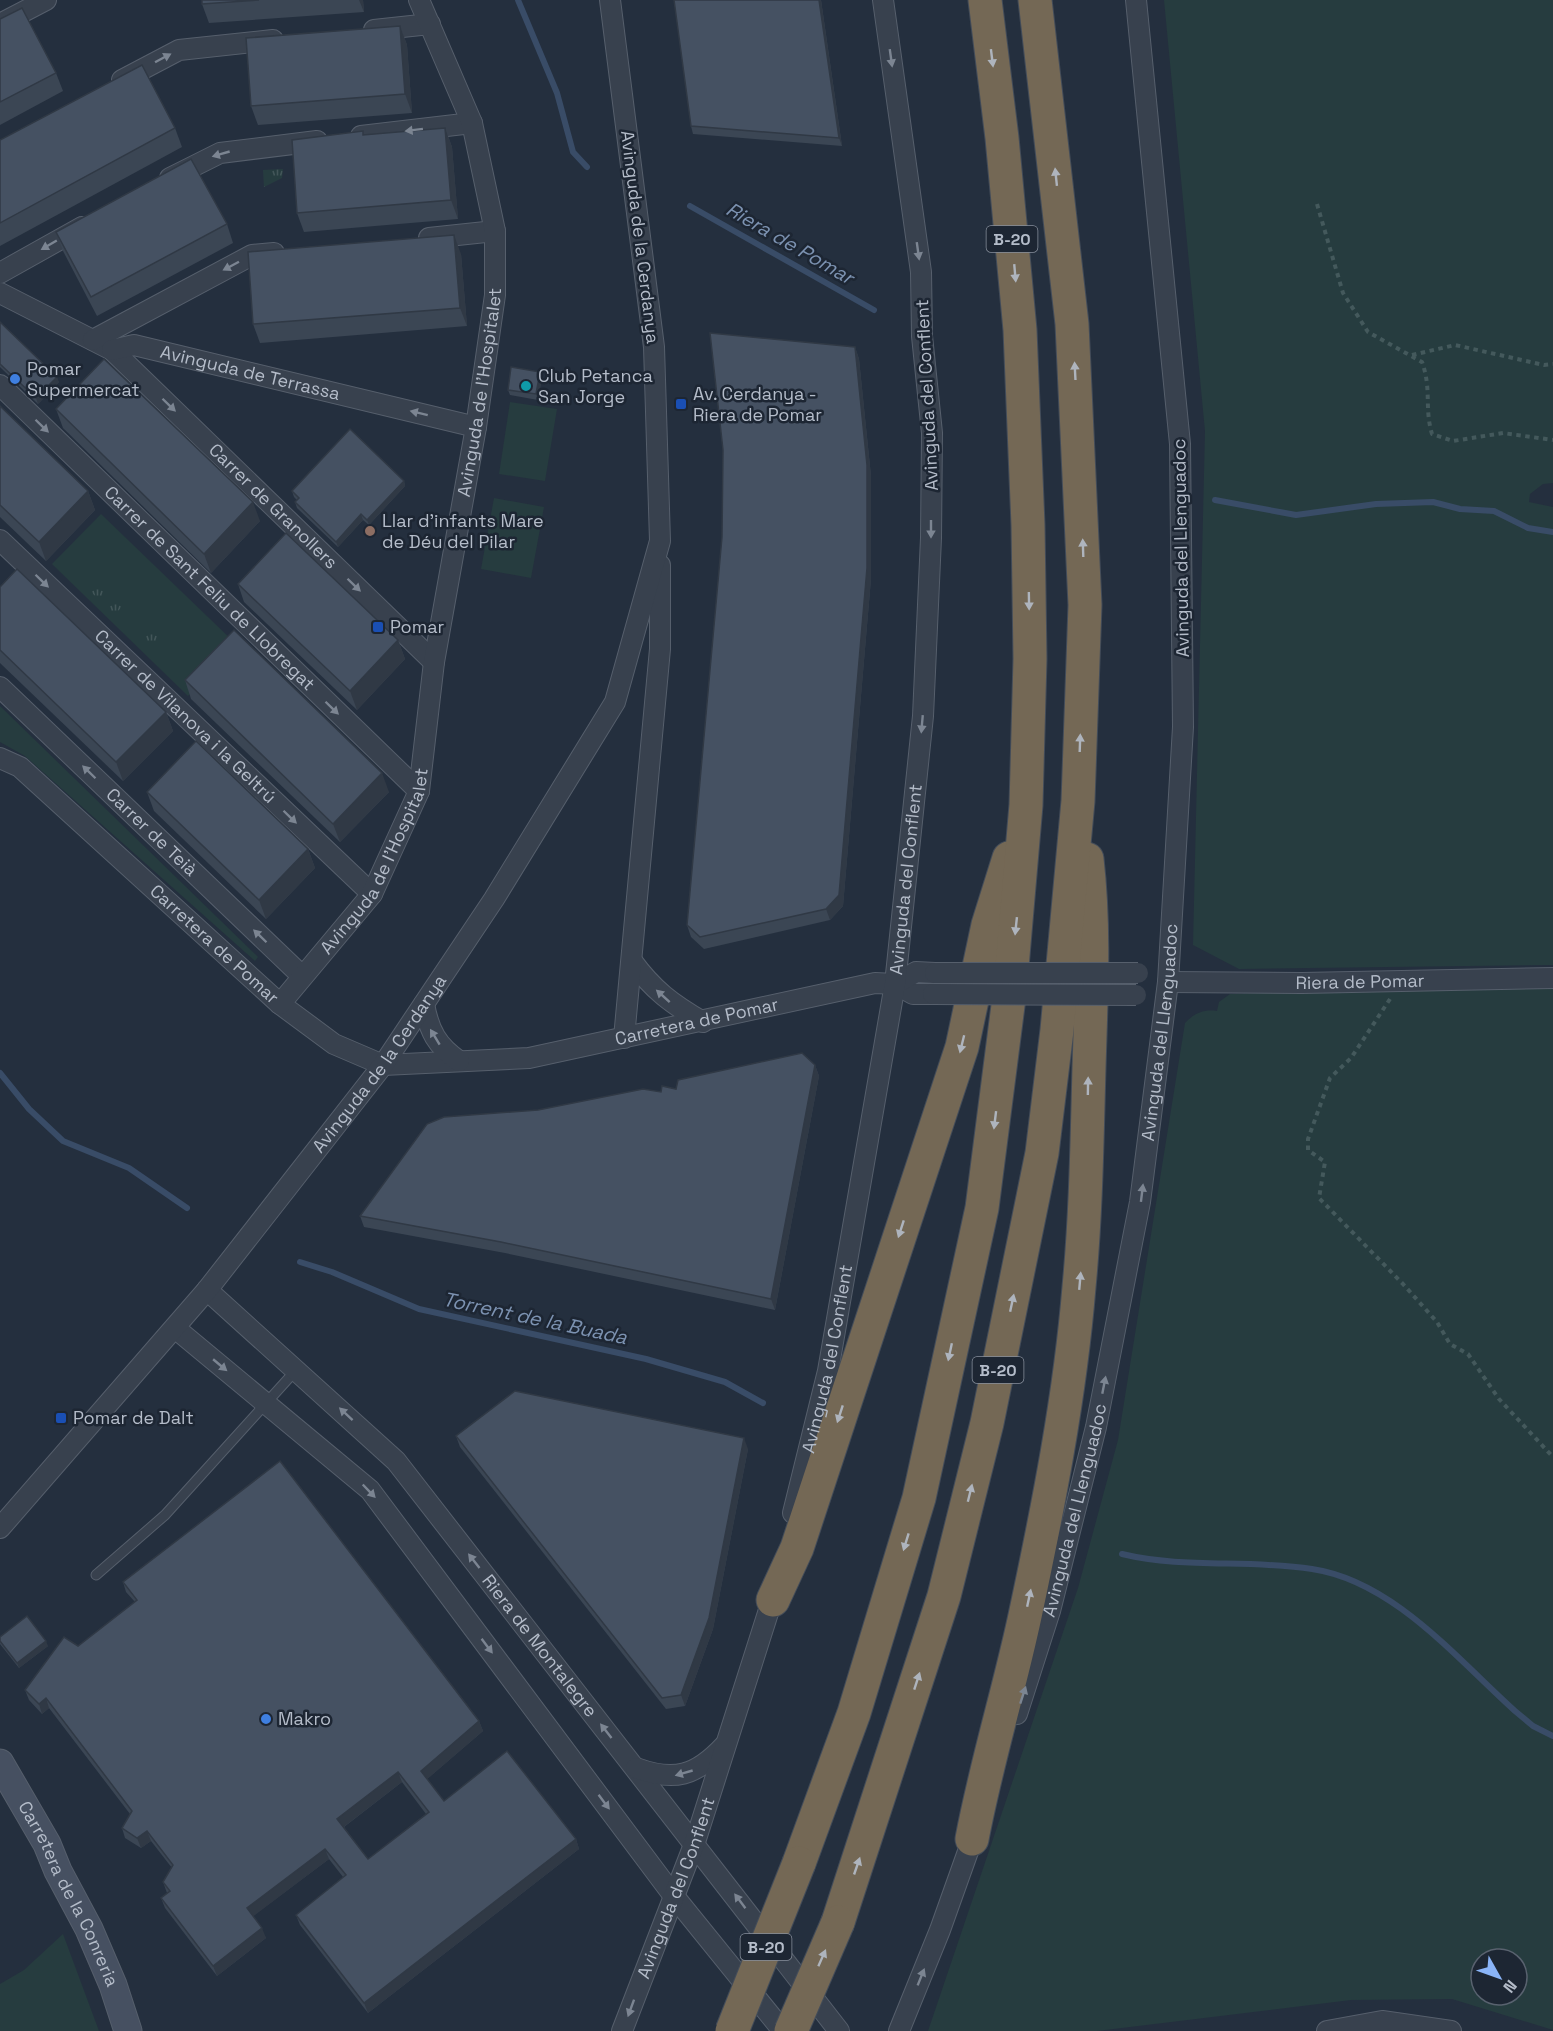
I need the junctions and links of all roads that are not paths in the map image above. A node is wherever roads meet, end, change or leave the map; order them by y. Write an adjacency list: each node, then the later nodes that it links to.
1 (46, 0): 8 (street)
2 (419, 0): 9 (street, Avinguda de l'Hospitalet)
3 (883, 0): 37 (street, Avinguda del Conflent, one-way to 37)
4 (986, 0): 32 (highway, B-20, one-way to 32)
5 (1035, 0): 31 (highway, B-20, one-way to 5)
6 (1136, 0): 38 (street, Avinguda del Llenguadoc)
7 (610, 2): 26 (street, Avinguda de la Cerdanya)
8 (0, 24)
9 (430, 24): 10 (street); 13 (street, Avinguda de l'Hospitalet)
10 (358, 31)
11 (286, 39): 12 (street, one-way to 11)
12 (105, 89)
13 (472, 123): 14 (street, one-way to 14); 16 (street, Avinguda de l'Hospitalet)
14 (151, 188)
15 (100, 216): 19 (street, one-way to 19)
16 (495, 231): 17 (street); 24 (street, Avinguda de l'Hospitalet)
17 (414, 239)
18 (298, 250): 21 (street, one-way to 21)
19 (0, 273)
20 (0, 293): 21 (street)
21 (93, 340): 22 (street)
22 (112, 350): 24 (street, Avinguda de Terrassa, one-way to 22); 27 (street, Carrer de Granollers, one-way to 27)
23 (0, 385): 30 (street, Carrer de Sant Feliu de Llobregat, one-way to 30)
24 (476, 427): 27 (street, Avinguda de l'Hospitalet)
25 (0, 540): 33 (street, Carrer de Vilanova i la Geltrú, one-way to 33)
26 (660, 541): 34 (street, Avinguda de la Cerdanya); 40 (street, Avinguda de la Cerdanya)
27 (434, 662): 30 (street, Avinguda de l'Hospitalet)
28 (0, 687): 35 (street, Carrer de Teià, one-way to 28)
29 (0, 758): 39 (street, Carretera de Pomar)
30 (419, 791): 33 (street, Avinguda de l'Hospitalet)
31 (1078, 801): 56 (highway, one-way to 31); 64 (highway, B-20, one-way to 31, bridge)
32 (1026, 805): 51 (highway, one-way to 51); 62 (highway, B-20, one-way to 62, bridge)
33 (372, 894): 35 (street, Avinguda de l'Hospitalet)
34 (632, 961): 41 (street, one-way to 34); 42 (street, Avinguda de la Cerdanya)
35 (302, 976): 39 (street, Avinguda de l'Hospitalet)
36 (1553, 978): 38 (street, Riera de Pomar)
37 (896, 984): 38 (street, Carretera de Pomar, bridge); 38 (street, Carretera de Pomar, bridge); 41 (street, Carretera de Pomar); 51 (street, Avinguda del Conflent)
38 (1168, 984): 56 (street, Avinguda del Llenguadoc, one-way to 38)
39 (280, 1004): 44 (street, Carretera de Pomar)
40 (424, 1004): 43 (street, one-way to 40); 44 (street, Avinguda de la Cerdanya)
41 (703, 1022): 42 (street, Carretera de Pomar)
42 (624, 1038): 43 (street, Carretera de Pomar)
43 (459, 1061): 44 (street, Carretera de Pomar)
44 (383, 1065): 45 (street, Avinguda de la Cerdanya)
45 (207, 1290): 46 (street, Avinguda de la Cerdanya); 47 (street, Riera de Montalegre)
46 (175, 1328): 48 (street, one-way to 48); 49 (street, Avinguda de la Cerdanya)
47 (297, 1369): 48 (lane); 54 (street, Riera de Montalegre, one-way to 47)
48 (267, 1404): 50 (lane); 59 (street, one-way to 59)
49 (0, 1528)
50 (96, 1575)
51 (772, 1600): 52 (street, Avinguda del Conflent)
52 (726, 1744): 54 (street, Avinguda del Conflent, one-way to 54); 57 (street, Avinguda del Conflent)
53 (0, 1763): 58 (street, Carretera de la Conreria)
54 (634, 1767): 57 (street, Riera de Montalegre)
55 (0, 1795): 58 (street)
56 (972, 1839): 66 (street, Avinguda del Llenguadoc, one-way to 56)
57 (695, 1842): 59 (street, Avinguda del Conflent); 65 (street, Riera de Montalegre, one-way to 57)
58 (58, 1871): 60 (street, Carretera de la Conreria)
59 (673, 1895): 61 (street, Avinguda del Conflent, one-way to 61); 63 (street)
60 (128, 2031)
61 (622, 2031)
62 (732, 2031)
63 (783, 2031)
64 (790, 2031)
65 (839, 2031)
66 (899, 2031)
67 (1327, 2031): 68 (street)
68 (1451, 2031)

